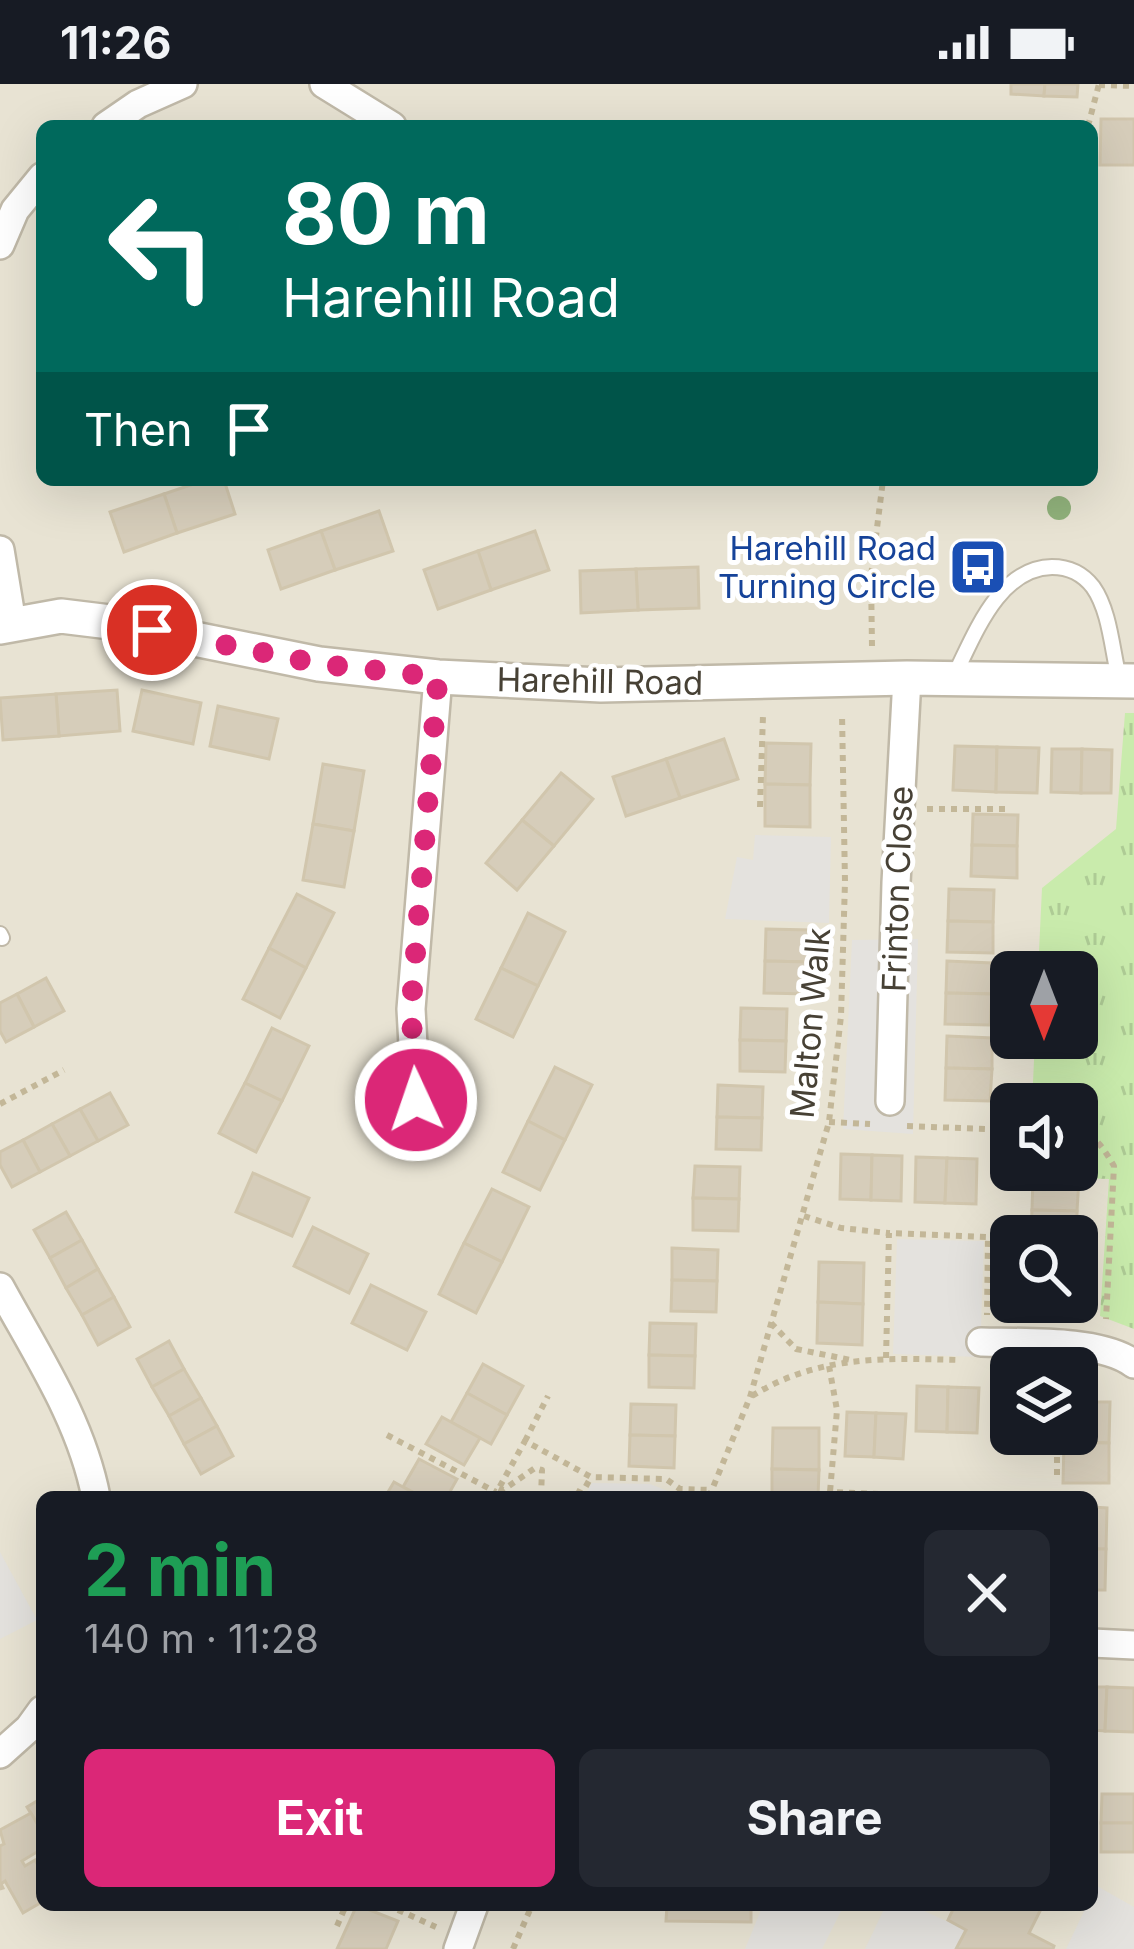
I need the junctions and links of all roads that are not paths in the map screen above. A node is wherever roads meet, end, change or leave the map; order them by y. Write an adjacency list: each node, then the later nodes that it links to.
1 (183, 84): 3 (street)
2 (324, 84): 5 (street)
3 (133, 94): 4 (street)
4 (111, 120)
5 (382, 120)
6 (36, 182): 7 (street)
7 (8, 205): 8 (street)
8 (0, 245)
9 (0, 550): 10 (street)
10 (6, 625): 11 (street, Harehill Road)
11 (438, 677): 12 (street, Harehill Road); 15 (street)
12 (874, 679): 13 (street, Harehill Road); 16 (street, Frinton Close)
13 (953, 679): 14 (street, Harehill Road); 14 (lane)
14 (1127, 681)
15 (416, 1100)
16 (893, 1113)
17 (0, 1287): 20 (street)
18 (984, 1342): 19 (street)
19 (1134, 1364)
20 (95, 1491)
21 (1098, 1643): 22 (street)
22 (1134, 1645)
23 (36, 1718): 24 (street)
24 (0, 1754)
25 (472, 1911): 26 (street)
26 (460, 1944)

